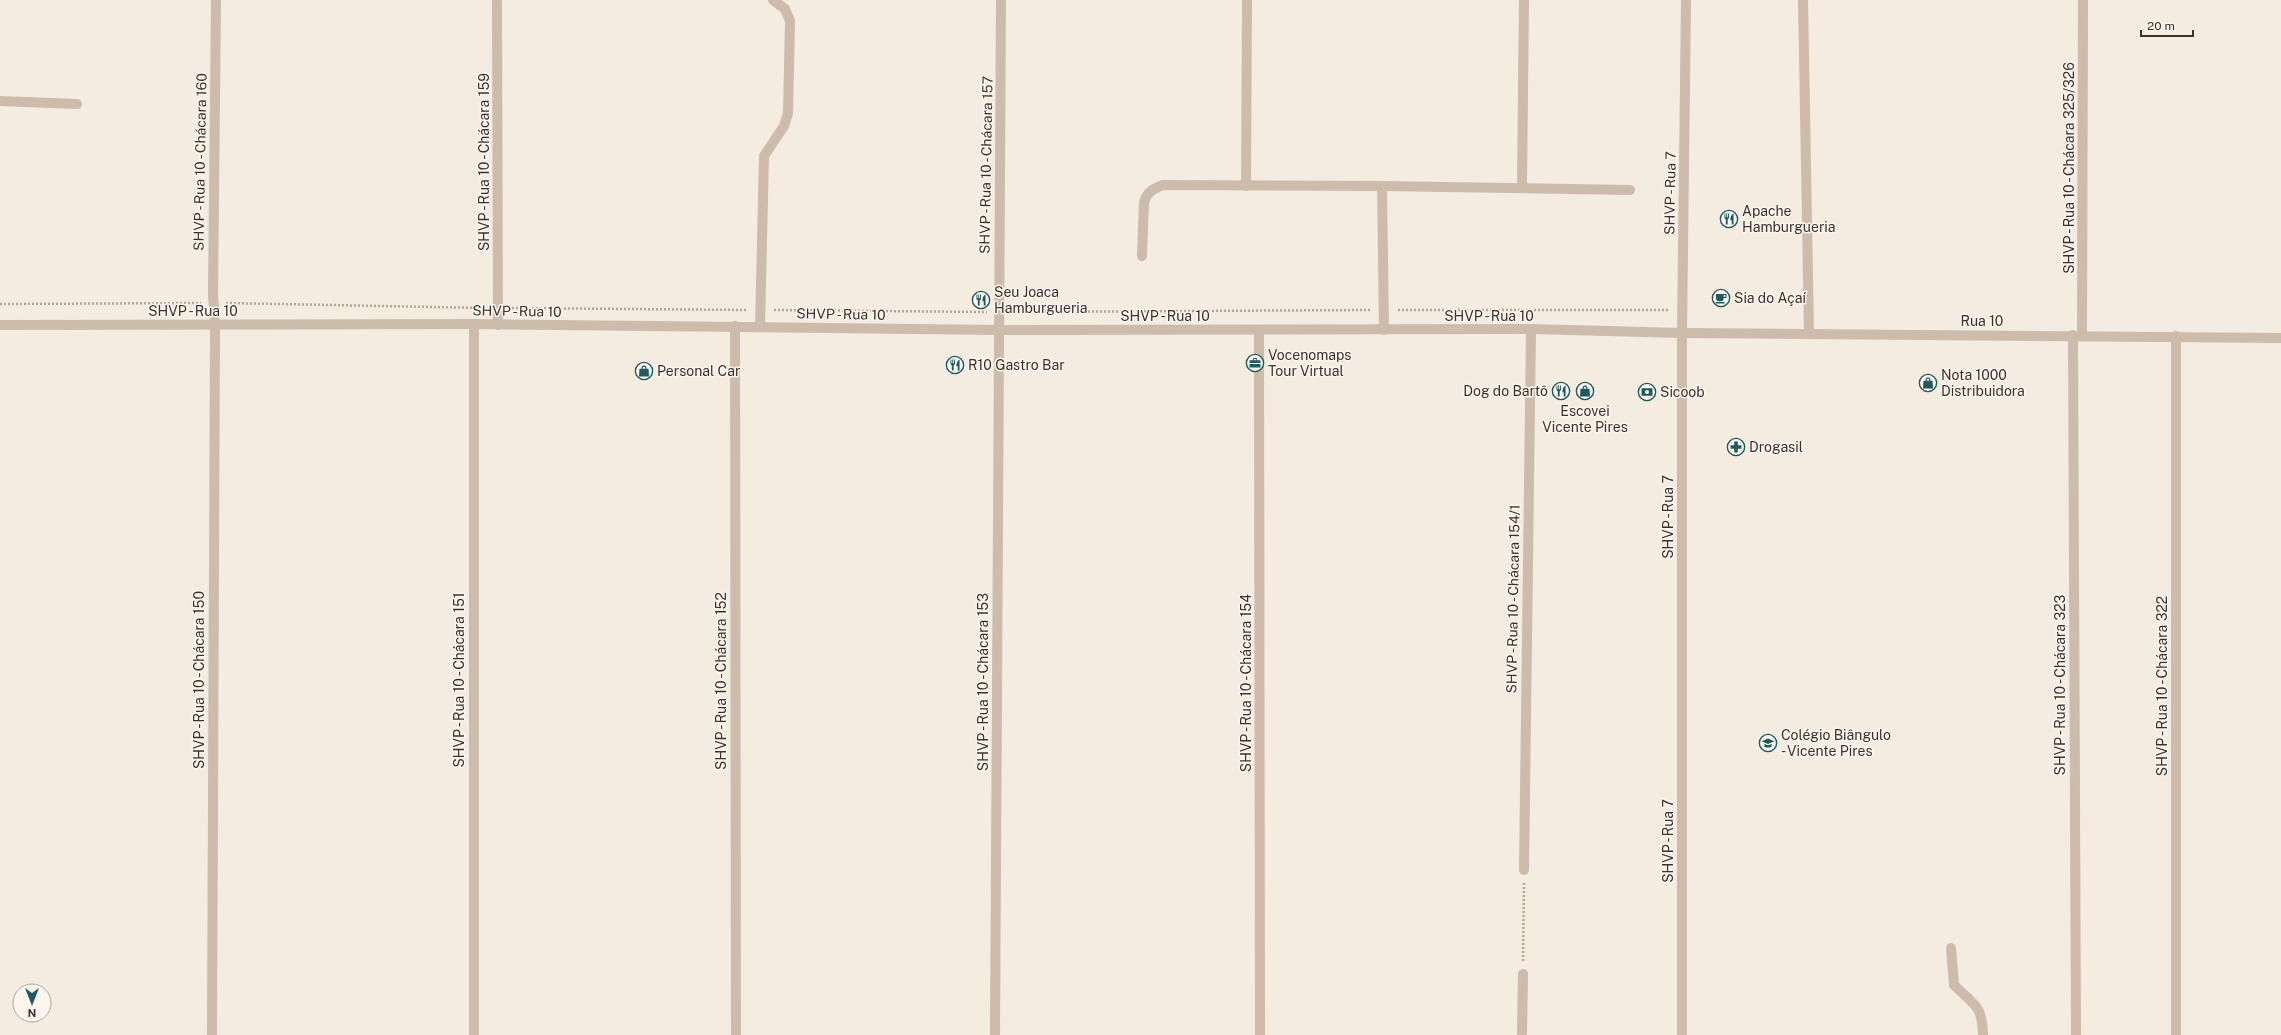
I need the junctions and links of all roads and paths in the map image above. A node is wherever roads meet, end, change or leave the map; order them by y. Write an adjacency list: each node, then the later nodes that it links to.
1 (216, 0): 17 (street, SHVP - Rua 10 - Chácara 160)
2 (497, 0): 19 (street, SHVP - Rua 10 - Chácara 159)
3 (773, 0): 20 (street)
4 (1001, 0): 23 (street, SHVP - Rua 10 - Chácara 157)
5 (1247, 0): 12 (street)
6 (1524, 0): 14 (street)
7 (1686, 0): 22 (street, SHVP - Rua 7)
8 (1803, 0): 35 (street)
9 (2083, 0): 36 (street, SHVP - Rua 10 - Chácara 325/326)
10 (0, 101): 11 (street)
11 (77, 104)
12 (1246, 186): 13 (street); 16 (street)
13 (1382, 186): 14 (street); 21 (street)
14 (1522, 187): 15 (street)
15 (1630, 190)
16 (1142, 256)
17 (214, 303): 18 (path); 19 (path); 26 (street, SHVP - Rua 10 - Chácara 160)
18 (0, 304)
19 (499, 308): 20 (path); 27 (street, SHVP - Rua 10 - Chácara 159)
20 (761, 310): 23 (path); 29 (street)
21 (1385, 310): 22 (path); 23 (path); 33 (street)
22 (1683, 310): 34 (street, SHVP - Rua 7)
23 (998, 312): 31 (street, SHVP - Rua 10 - Chácara 157)
24 (474, 324): 26 (street, SHVP - Rua 10); 27 (street, SHVP - Rua 10); 43 (street, SHVP - Rua 10 - Chácara 151)
25 (0, 325): 26 (street, SHVP - Rua 10)
26 (215, 325): 42 (street, SHVP - Rua 10 - Chácara 150)
27 (498, 325): 28 (street, SHVP - Rua 10)
28 (735, 326): 29 (street, SHVP - Rua 10); 44 (street, SHVP - Rua 10 - Chácara 152)
29 (760, 327): 31 (street, SHVP - Rua 10)
30 (1531, 329): 33 (street, SHVP - Rua 10); 34 (street, SHVP - Rua 10); 39 (street, SHVP - Rua 10 - Chácara 154/1)
31 (999, 330): 32 (street, SHVP - Rua 10); 45 (street, SHVP - Rua 10 - Chácara 153)
32 (1259, 330): 33 (street, SHVP - Rua 10); 46 (street, SHVP - Rua 10 - Chácara 154)
33 (1384, 330)
34 (1682, 333): 35 (street, Rua 10); 48 (street, SHVP - Rua 7)
35 (1809, 334): 36 (street, Rua 10)
36 (2078, 335): 37 (street, Rua 10); 50 (street, SHVP - Rua 10 - Chácara 323)
37 (2176, 336): 38 (street, Rua 10); 51 (street, SHVP - Rua 10 - Chácara 322)
38 (2281, 338)
39 (1524, 870): 41 (path)
40 (1952, 948): 49 (street)
41 (1523, 974): 47 (street)
42 (212, 1035)
43 (474, 1035)
44 (736, 1035)
45 (995, 1035)
46 (1260, 1035)
47 (1522, 1035)
48 (1682, 1035)
49 (1983, 1035)
50 (2076, 1035)
51 (2176, 1035)

